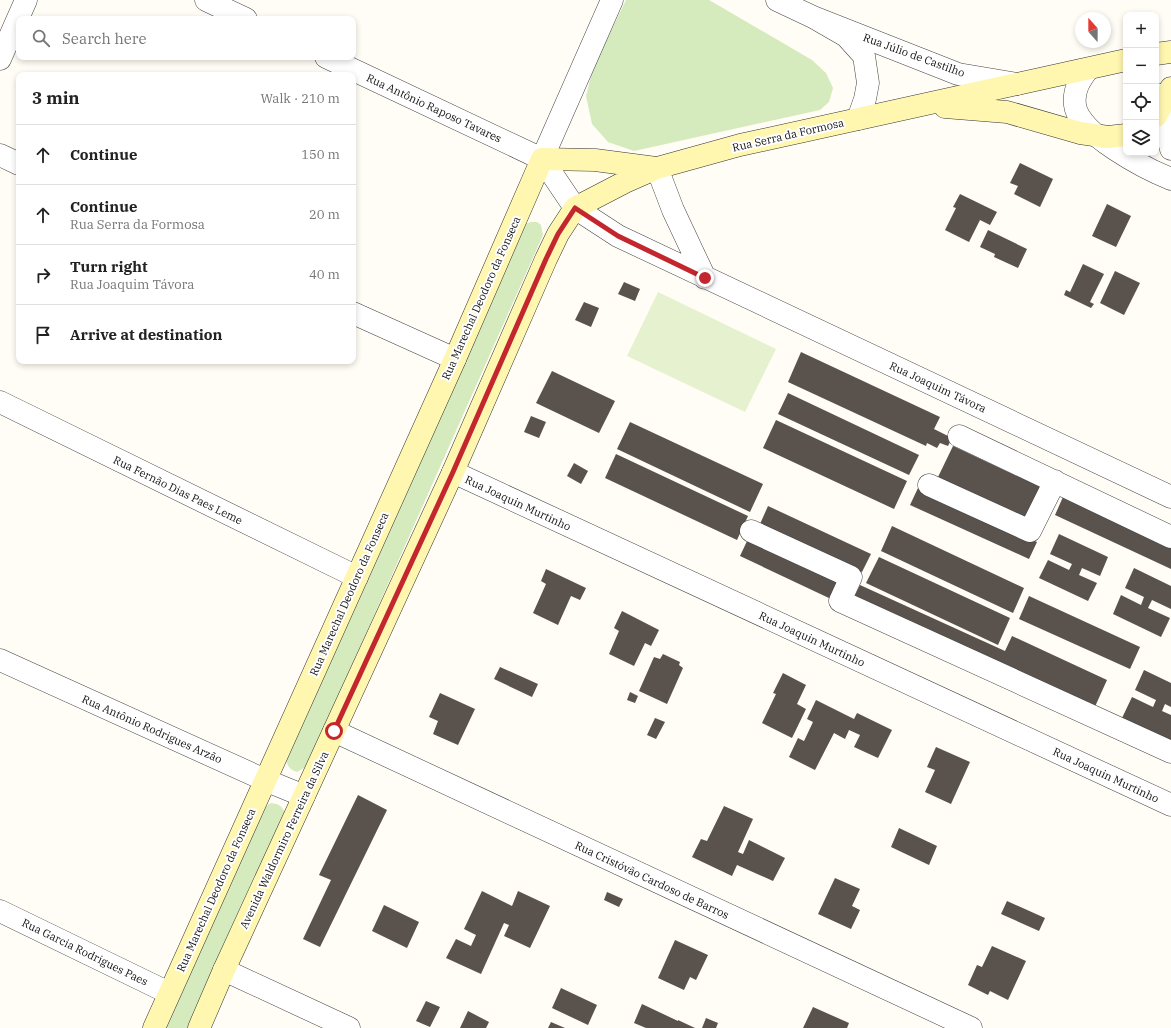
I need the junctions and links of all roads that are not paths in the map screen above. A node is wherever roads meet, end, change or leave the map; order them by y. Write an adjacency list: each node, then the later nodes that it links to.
1 (26, 0): 5 (street)
2 (206, 0): 6 (street)
3 (612, 0): 26 (street)
4 (777, 0): 7 (street, Rua Júlio de Castilho)
5 (19, 16)
6 (240, 16)
7 (812, 17): 16 (street, Rua Júlio de Castilho); 21 (street, Rua Júlio de Castilho)
8 (16, 23): 11 (street)
9 (1171, 52): 10 (street)
10 (1159, 54)
11 (0, 59)
12 (332, 60): 26 (street, Rua Antônio Raposo Tavares)
13 (1123, 61): 14 (street, Rua Serra da Formosa)
14 (1096, 67): 15 (street); 16 (street, Rua Serra da Formosa); 22 (street)
15 (1123, 70)
16 (1018, 84): 19 (street, Rua Serra da Formosa)
17 (1171, 88): 18 (street)
18 (1159, 103)
19 (920, 106): 21 (street, Rua Serra da Formosa); 22 (street, Rua Serra da Formosa)
20 (1159, 112): 24 (street)
21 (858, 119): 28 (street, Rua Serra da Formosa)
22 (1098, 136): 23 (street, Rua Serra da Formosa); 29 (street)
23 (1123, 136)
24 (1171, 149)
25 (0, 155): 27 (street)
26 (542, 159): 28 (street, Rua Serra da Formosa); 30 (street, Rua Joaquim Távora); 34 (street, Rua Marechal Deodoro da Fonseca)
27 (16, 163)
28 (656, 168): 30 (street, Rua Serra da Formosa); 32 (street)
29 (1171, 179)
30 (575, 208): 31 (street, Rua Serra da Formosa); 32 (street, Rua Joaquim Távora)
31 (546, 259): 37 (street, Avenida Waldormiro Ferreira da Silva)
32 (705, 278): 40 (street, Rua Joaquim Távora)
33 (356, 314): 34 (street)
34 (455, 359): 43 (street, Rua Marechal Deodoro da Fonseca)
35 (0, 402): 43 (street, Rua Fernão Dias Paes Leme)
36 (959, 436): 38 (street)
37 (453, 472): 45 (street, Avenida Waldormiro Ferreira da Silva); 49 (street, Rua Joaquin Murtinho)
38 (1055, 481): 39 (street); 42 (street)
39 (929, 485)
40 (1171, 497)
41 (751, 531): 46 (street)
42 (1171, 537)
43 (357, 577): 47 (street, Rua Marechal Deodoro da Fonseca)
44 (0, 660): 47 (street, Rua Antônio Rodrigues Arzão)
45 (334, 731): 48 (street, Avenida Waldormiro Ferreira da Silva); 56 (street, Rua Cristóvão Cardoso de Barros)
46 (1171, 752)
47 (266, 780): 48 (street, Rua Antônio Rodrigues Arzão); 52 (street, Rua Marechal Deodoro da Fonseca)
48 (304, 796): 51 (street, Avenida Waldormiro Ferreira da Silva)
49 (1171, 805)
50 (0, 910): 52 (street, Rua Garcia Rodrigues Paes)
51 (224, 970): 54 (street, Avenida Waldormiro Ferreira da Silva); 55 (street)
52 (169, 994): 53 (street, Rua Marechal Deodoro da Fonseca)
53 (154, 1028)
54 (199, 1028)
55 (349, 1028)
56 (971, 1028)

